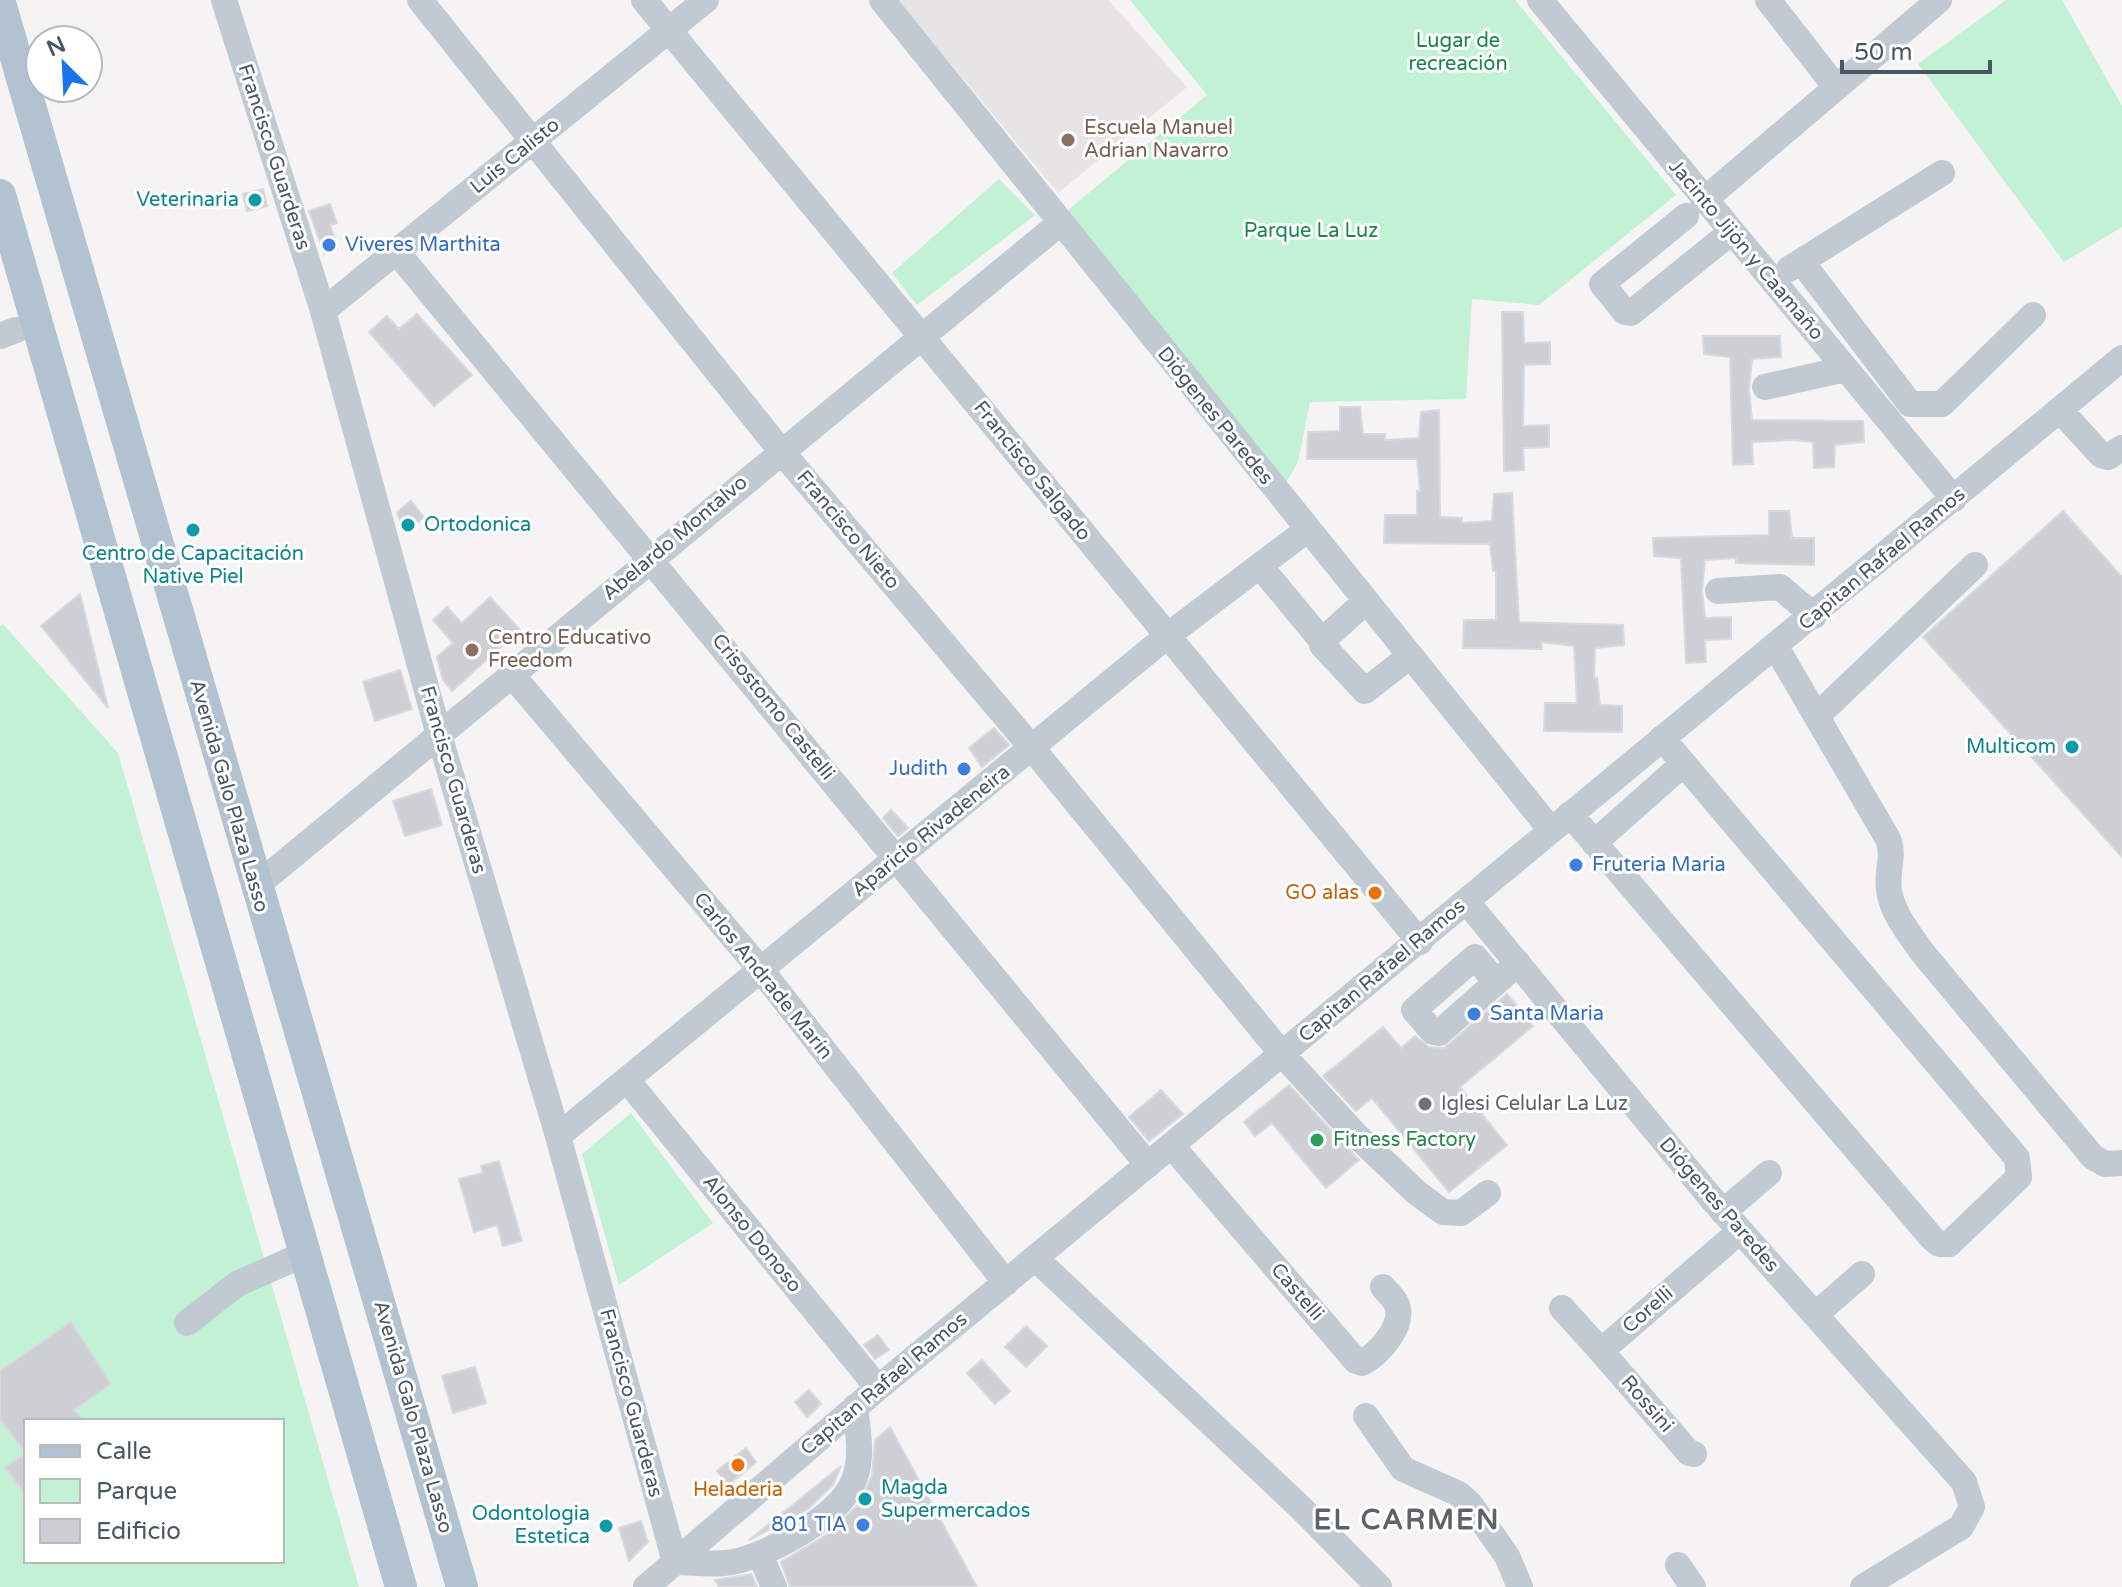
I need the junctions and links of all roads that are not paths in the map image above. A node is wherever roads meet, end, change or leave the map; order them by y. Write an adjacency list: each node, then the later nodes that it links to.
1 (224, 0): 23 (street, Francisco Guarderas)
2 (420, 0): 13 (street, Francisco Nieto)
3 (644, 0): 10 (street, Francisco Salgado)
4 (706, 0): 10 (street, Luis Calisto)
5 (882, 0): 17 (street, Diógenes Paredes)
6 (1540, 0): 16 (street, Jacinto Jijón y Caamaño)
7 (1768, 0): 12 (street)
8 (1939, 0): 12 (street)
9 (0, 3): 54 (main road, Avenida Galo Plaza Lasso)
10 (669, 29): 13 (street, Luis Calisto); 26 (street, Francisco Salgado)
11 (0, 83): 86 (main road, Avenida Galo Plaza Lasso)
12 (1835, 86): 16 (street)
13 (534, 141): 19 (street, Luis Calisto); 32 (street, Francisco Nieto)
14 (1942, 173): 20 (street)
15 (0, 195): 85 (main road)
16 (1694, 208): 18 (street, Jacinto Jijón y Caamaño); 18 (street)
17 (1060, 223): 26 (street, Abelardo Montalvo); 34 (street, Diógenes Paredes)
18 (1730, 233): 22 (street, Jacinto Jijón y Caamaño)
19 (396, 251): 23 (street, Luis Calisto); 35 (street, Crisostomo Castelli)
20 (1801, 261): 22 (street); 24 (street)
21 (0, 274): 25 (main road)
22 (1771, 282): 28 (street, Jacinto Jijón y Caamaño)
23 (323, 311): 47 (street, Francisco Guarderas)
24 (2033, 315)
25 (8, 333): 70 (main road)
26 (923, 336): 32 (street, Abelardo Montalvo); 41 (street, Francisco Salgado)
27 (2122, 358): 30 (street, Capitan Rafael Ramos)
28 (1845, 369): 29 (street); 33 (street, Jacinto Jijón y Caamaño)
29 (1765, 387)
30 (2060, 410): 31 (street); 33 (street, Capitan Rafael Ramos)
31 (2122, 448)
32 (781, 451): 35 (street, Abelardo Montalvo); 49 (street, Francisco Nieto)
33 (1954, 499): 40 (street, Capitan Rafael Ramos)
34 (1307, 530): 37 (street, Aparicio Rivadeneira); 39 (street, Diógenes Paredes)
35 (651, 558): 45 (street, Abelardo Montalvo); 53 (street, Crisostomo Castelli)
36 (1975, 565): 46 (street)
37 (1260, 566): 41 (street, Aparicio Rivadeneira); 42 (street)
38 (1718, 591): 40 (street)
39 (1365, 602): 42 (street); 44 (street, Diógenes Paredes)
40 (1814, 616): 43 (street, Capitan Rafael Ramos)
41 (1167, 636): 49 (street, Aparicio Rivadeneira); 56 (street, Francisco Salgado)
42 (1322, 641): 44 (street)
43 (1776, 647): 46 (street); 48 (street, Capitan Rafael Ramos)
44 (1410, 656): 51 (street, Diógenes Paredes)
45 (512, 675): 47 (street, Abelardo Montalvo); 58 (street, Carlos Andrade Marín)
46 (1818, 715): 64 (street)
47 (439, 735): 54 (street, Abelardo Montalvo); 62 (street, Francisco Guarderas)
48 (1662, 738): 50 (street); 51 (street, Capitan Rafael Ramos)
49 (1032, 748): 53 (street, Aparicio Rivadeneira); 60 (street, Francisco Nieto)
50 (1683, 764): 52 (street); 52 (street, Diógenes Paredes)
51 (1560, 822): 52 (street, Diógenes Paredes); 55 (street, Capitan Rafael Ramos)
52 (1594, 843)
53 (896, 859): 58 (street, Aparicio Rivadeneira); 65 (street, Crisostomo Castelli)
54 (256, 886): 87 (main road, Avenida Galo Plaza Lasso)
55 (1466, 901): 56 (street, Capitan Rafael Ramos); 57 (street, Diógenes Paredes)
56 (1420, 942): 60 (street, Capitan Rafael Ramos)
57 (1518, 963): 59 (street); 68 (street, Diógenes Paredes)
58 (761, 970): 61 (street, Aparicio Rivadeneira); 72 (street, Carlos Andrade Marín)
59 (1496, 982)
60 (1282, 1054): 63 (street, Capitan Rafael Ramos); 67 (street, Francisco Nieto)
61 (627, 1080): 62 (street, Aparicio Rivadeneira); 78 (street, Alonso Donoso)
62 (558, 1136): 83 (street, Francisco Guarderas)
63 (1171, 1145): 65 (street, Capitan Rafael Ramos); 73 (street, Castelli)
64 (2122, 1163)
65 (1148, 1165): 69 (street, Capitan Rafael Ramos)
66 (1769, 1173): 68 (street, Corelli)
67 (1488, 1193)
68 (1731, 1221): 75 (street, Diógenes Paredes); 77 (street, Corelli)
69 (1035, 1258): 72 (street, Capitan Rafael Ramos); 90 (street)
70 (291, 1260): 76 (street); 84 (main road)
71 (1862, 1274): 75 (street)
72 (1006, 1283): 78 (street, Capitan Rafael Ramos)
73 (1383, 1287)
74 (1562, 1308): 77 (street)
75 (1815, 1315): 92 (street, Diógenes Paredes)
76 (187, 1323)
77 (1601, 1351): 81 (street, Rossini)
78 (878, 1388): 79 (street, Capitan Rafael Ramos)
79 (855, 1407): 82 (street); 83 (street, Capitan Rafael Ramos)
80 (1366, 1416): 91 (street)
81 (1694, 1454)
82 (760, 1554): 83 (street); 89 (street)
83 (675, 1562): 88 (street, Capitan Rafael Ramos)
84 (380, 1587)
85 (401, 1587)
86 (439, 1587)
87 (462, 1587)
88 (646, 1587)
89 (774, 1587)
90 (1379, 1587)
91 (1520, 1587)
92 (1863, 1587)

